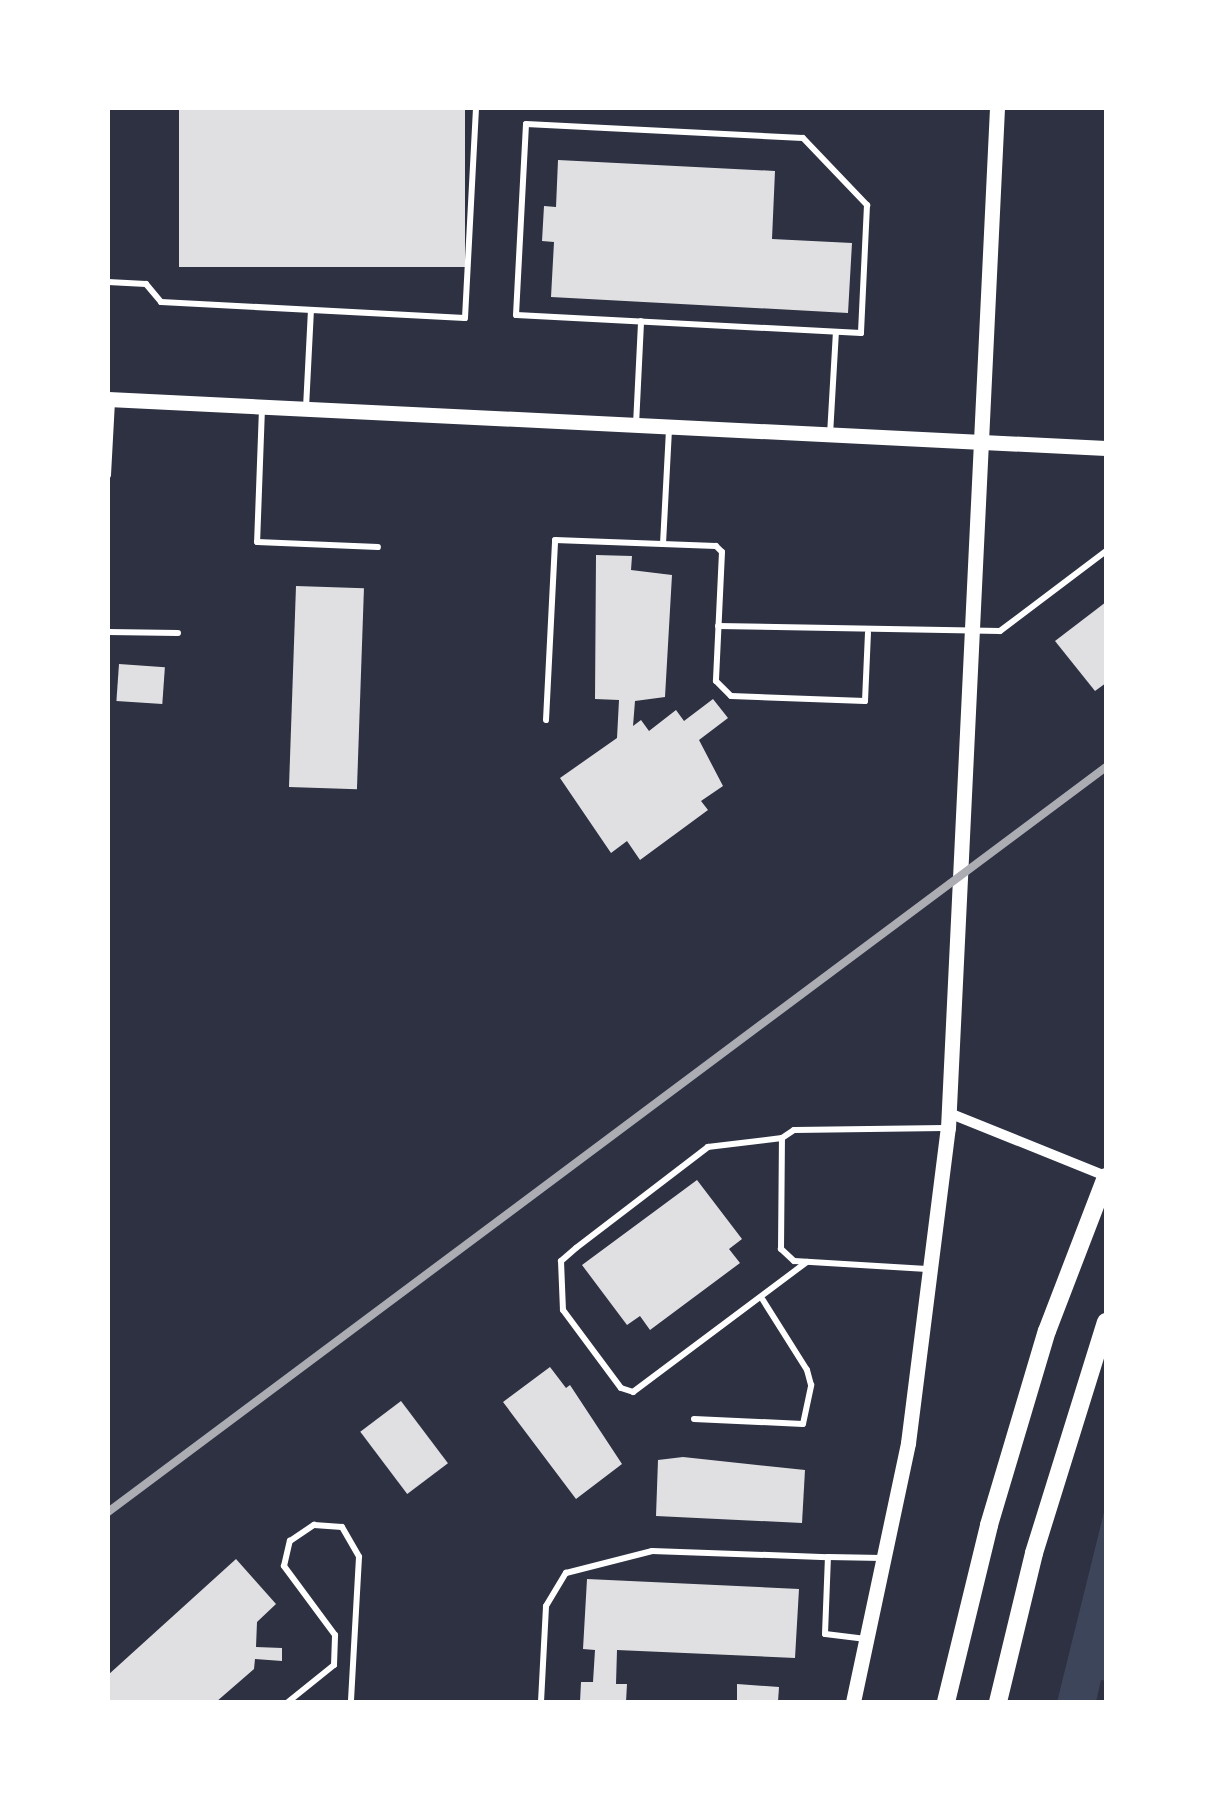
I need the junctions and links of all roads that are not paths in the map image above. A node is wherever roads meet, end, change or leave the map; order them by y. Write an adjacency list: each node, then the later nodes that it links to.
1 (476, 108): 4 (lane)
2 (997, 108): 13 (street)
3 (108, 282): 4 (lane)
4 (311, 310): 9 (lane)
5 (642, 321): 6 (lane); 6 (lane); 10 (lane)
6 (836, 332): 12 (lane)
7 (110, 399): 8 (street); 15 (lane)
8 (262, 407): 9 (street); 17 (lane)
9 (306, 410): 10 (street)
10 (636, 427): 11 (street)
11 (669, 428): 12 (street); 16 (lane)
12 (830, 437): 13 (street)
13 (978, 443): 14 (street); 20 (street)
14 (1106, 448)
15 (108, 475)
16 (663, 544): 19 (lane); 24 (lane)
17 (378, 547)
18 (1106, 551): 20 (lane)
19 (718, 626): 22 (lane); 22 (lane)
20 (970, 630): 22 (lane); 25 (street)
21 (108, 632): 23 (lane)
22 (868, 632)
23 (178, 634)
24 (546, 720)
25 (949, 1120): 26 (lane); 27 (street); 29 (street)
26 (782, 1138): 28 (lane); 30 (lane)
27 (1106, 1177): 40 (main road)
28 (807, 1262): 29 (lane); 30 (lane)
29 (933, 1270): 34 (street)
30 (763, 1300): 32 (lane)
31 (1106, 1322): 41 (main road)
32 (694, 1419)
33 (828, 1558): 34 (lane); 35 (lane); 38 (lane)
34 (885, 1558): 35 (street)
35 (867, 1640): 39 (street)
36 (288, 1702): 37 (lane)
37 (351, 1702)
38 (541, 1702)
39 (853, 1702)
40 (946, 1702)
41 (998, 1702)

